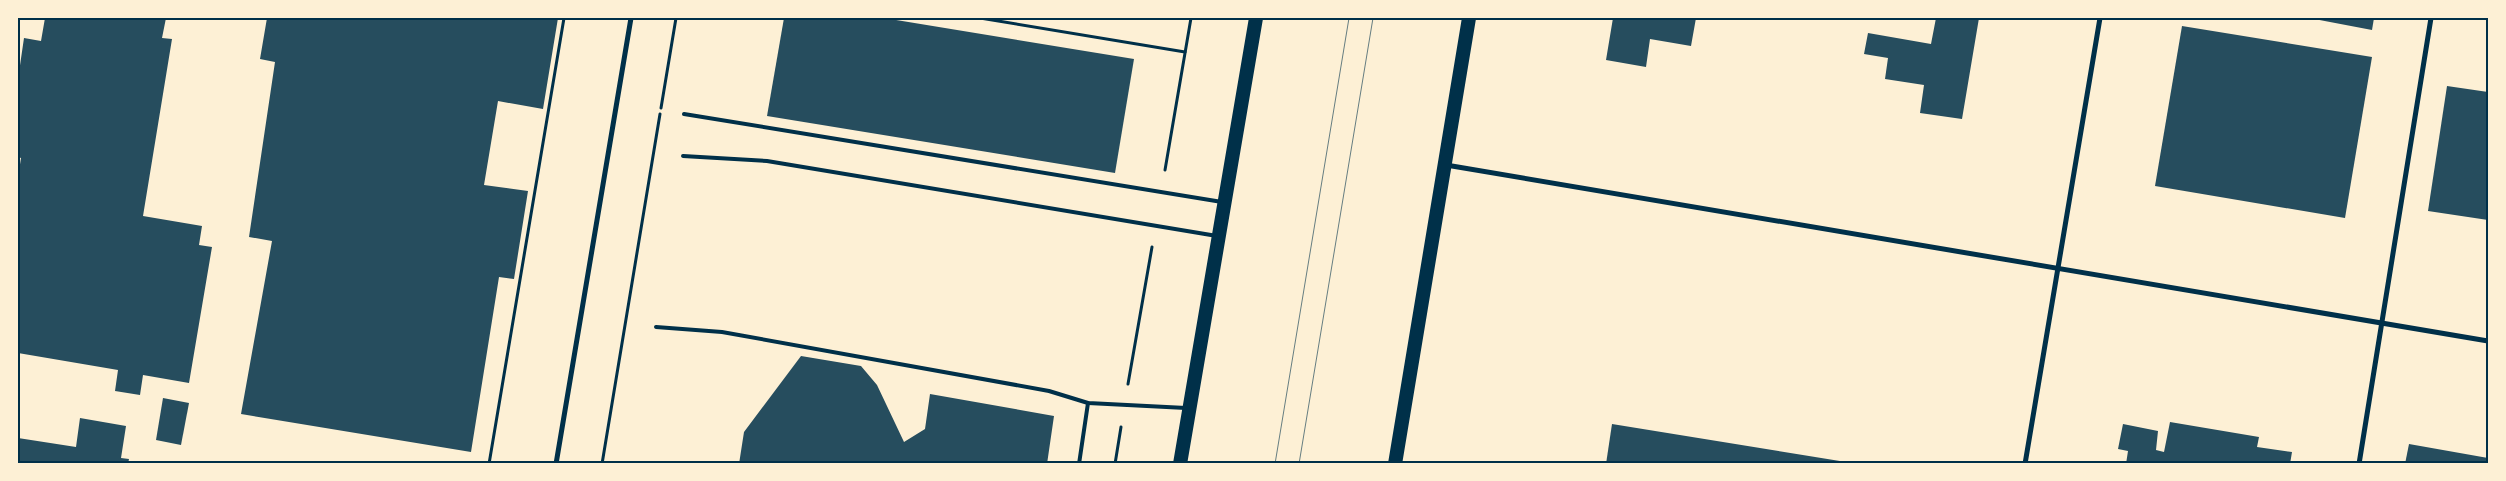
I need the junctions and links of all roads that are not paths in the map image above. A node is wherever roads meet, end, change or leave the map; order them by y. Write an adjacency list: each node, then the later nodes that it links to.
1 (631, 18): 17 (street)
2 (1256, 18): 9 (highway)
3 (1469, 18): 8 (highway)
4 (2100, 18): 11 (street)
5 (2431, 18): 12 (street)
6 (684, 114): 9 (lane)
7 (683, 156): 10 (lane)
8 (1444, 165): 11 (street); 20 (highway)
9 (1224, 202): 10 (highway)
10 (1218, 236): 16 (highway)
11 (2058, 268): 12 (street); 21 (street)
12 (2382, 323): 14 (street); 22 (street)
13 (656, 327): 15 (lane)
14 (2488, 341)
15 (1088, 403): 16 (lane); 18 (lane)
16 (1189, 408): 19 (highway)
17 (556, 464)
18 (1079, 464)
19 (1180, 464)
20 (1395, 464)
21 (2024, 464)
22 (2359, 464)

